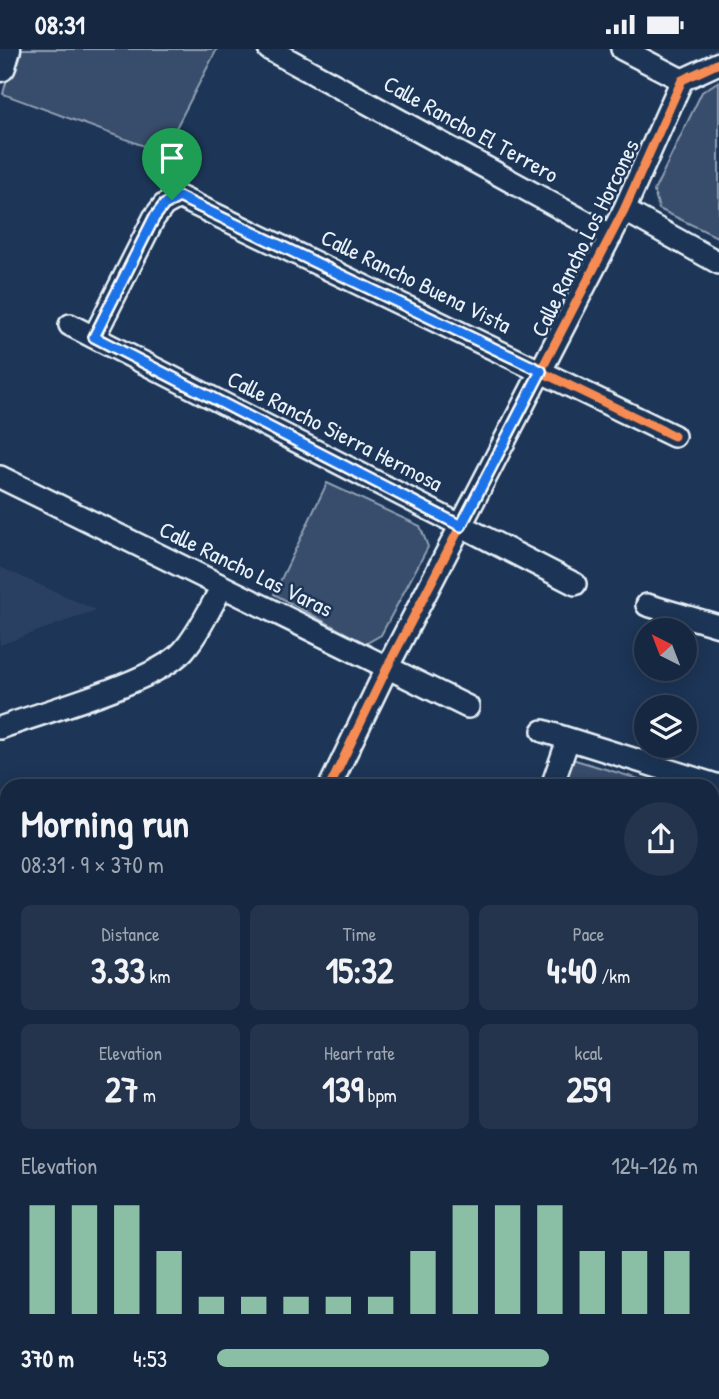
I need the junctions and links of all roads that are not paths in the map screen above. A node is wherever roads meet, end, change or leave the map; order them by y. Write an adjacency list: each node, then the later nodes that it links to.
1 (5, 49): 5 (street)
2 (268, 49): 8 (street, Calle Rancho El Terrero)
3 (622, 49): 6 (street)
4 (719, 63): 6 (street)
5 (0, 66)
6 (682, 80): 7 (street, Calle Rancho Los Horcones)
7 (624, 210): 8 (street, Calle Rancho Los Horcones); 9 (street)
8 (611, 236): 12 (street, Calle Rancho Los Horcones)
9 (719, 263)
10 (71, 325): 11 (street, Calle Rancho Sierra Hermosa)
11 (94, 337): 12 (street, Calle Rancho Buena Vista); 15 (street, Calle Rancho Sierra Hermosa)
12 (541, 371): 13 (street, Calle Rancho Buena Vista); 15 (street, Calle Rancho Los Horcones)
13 (674, 436)
14 (0, 477): 17 (street, Calle Rancho Las Varas)
15 (461, 526): 16 (street, Calle Rancho Sierra Hermosa); 20 (street, Calle Rancho Los Horcones)
16 (575, 584)
17 (222, 587): 20 (street, Calle Rancho Las Varas); 22 (street)
18 (647, 605): 19 (street)
19 (716, 619)
20 (387, 668): 21 (street, Calle Rancho Las Varas); 25 (street, Calle Rancho Los Horcones)
21 (468, 707)
22 (0, 728)
23 (543, 731): 24 (street)
24 (568, 740): 26 (street); 27 (street)
25 (333, 779)
26 (554, 779)
27 (696, 779)

